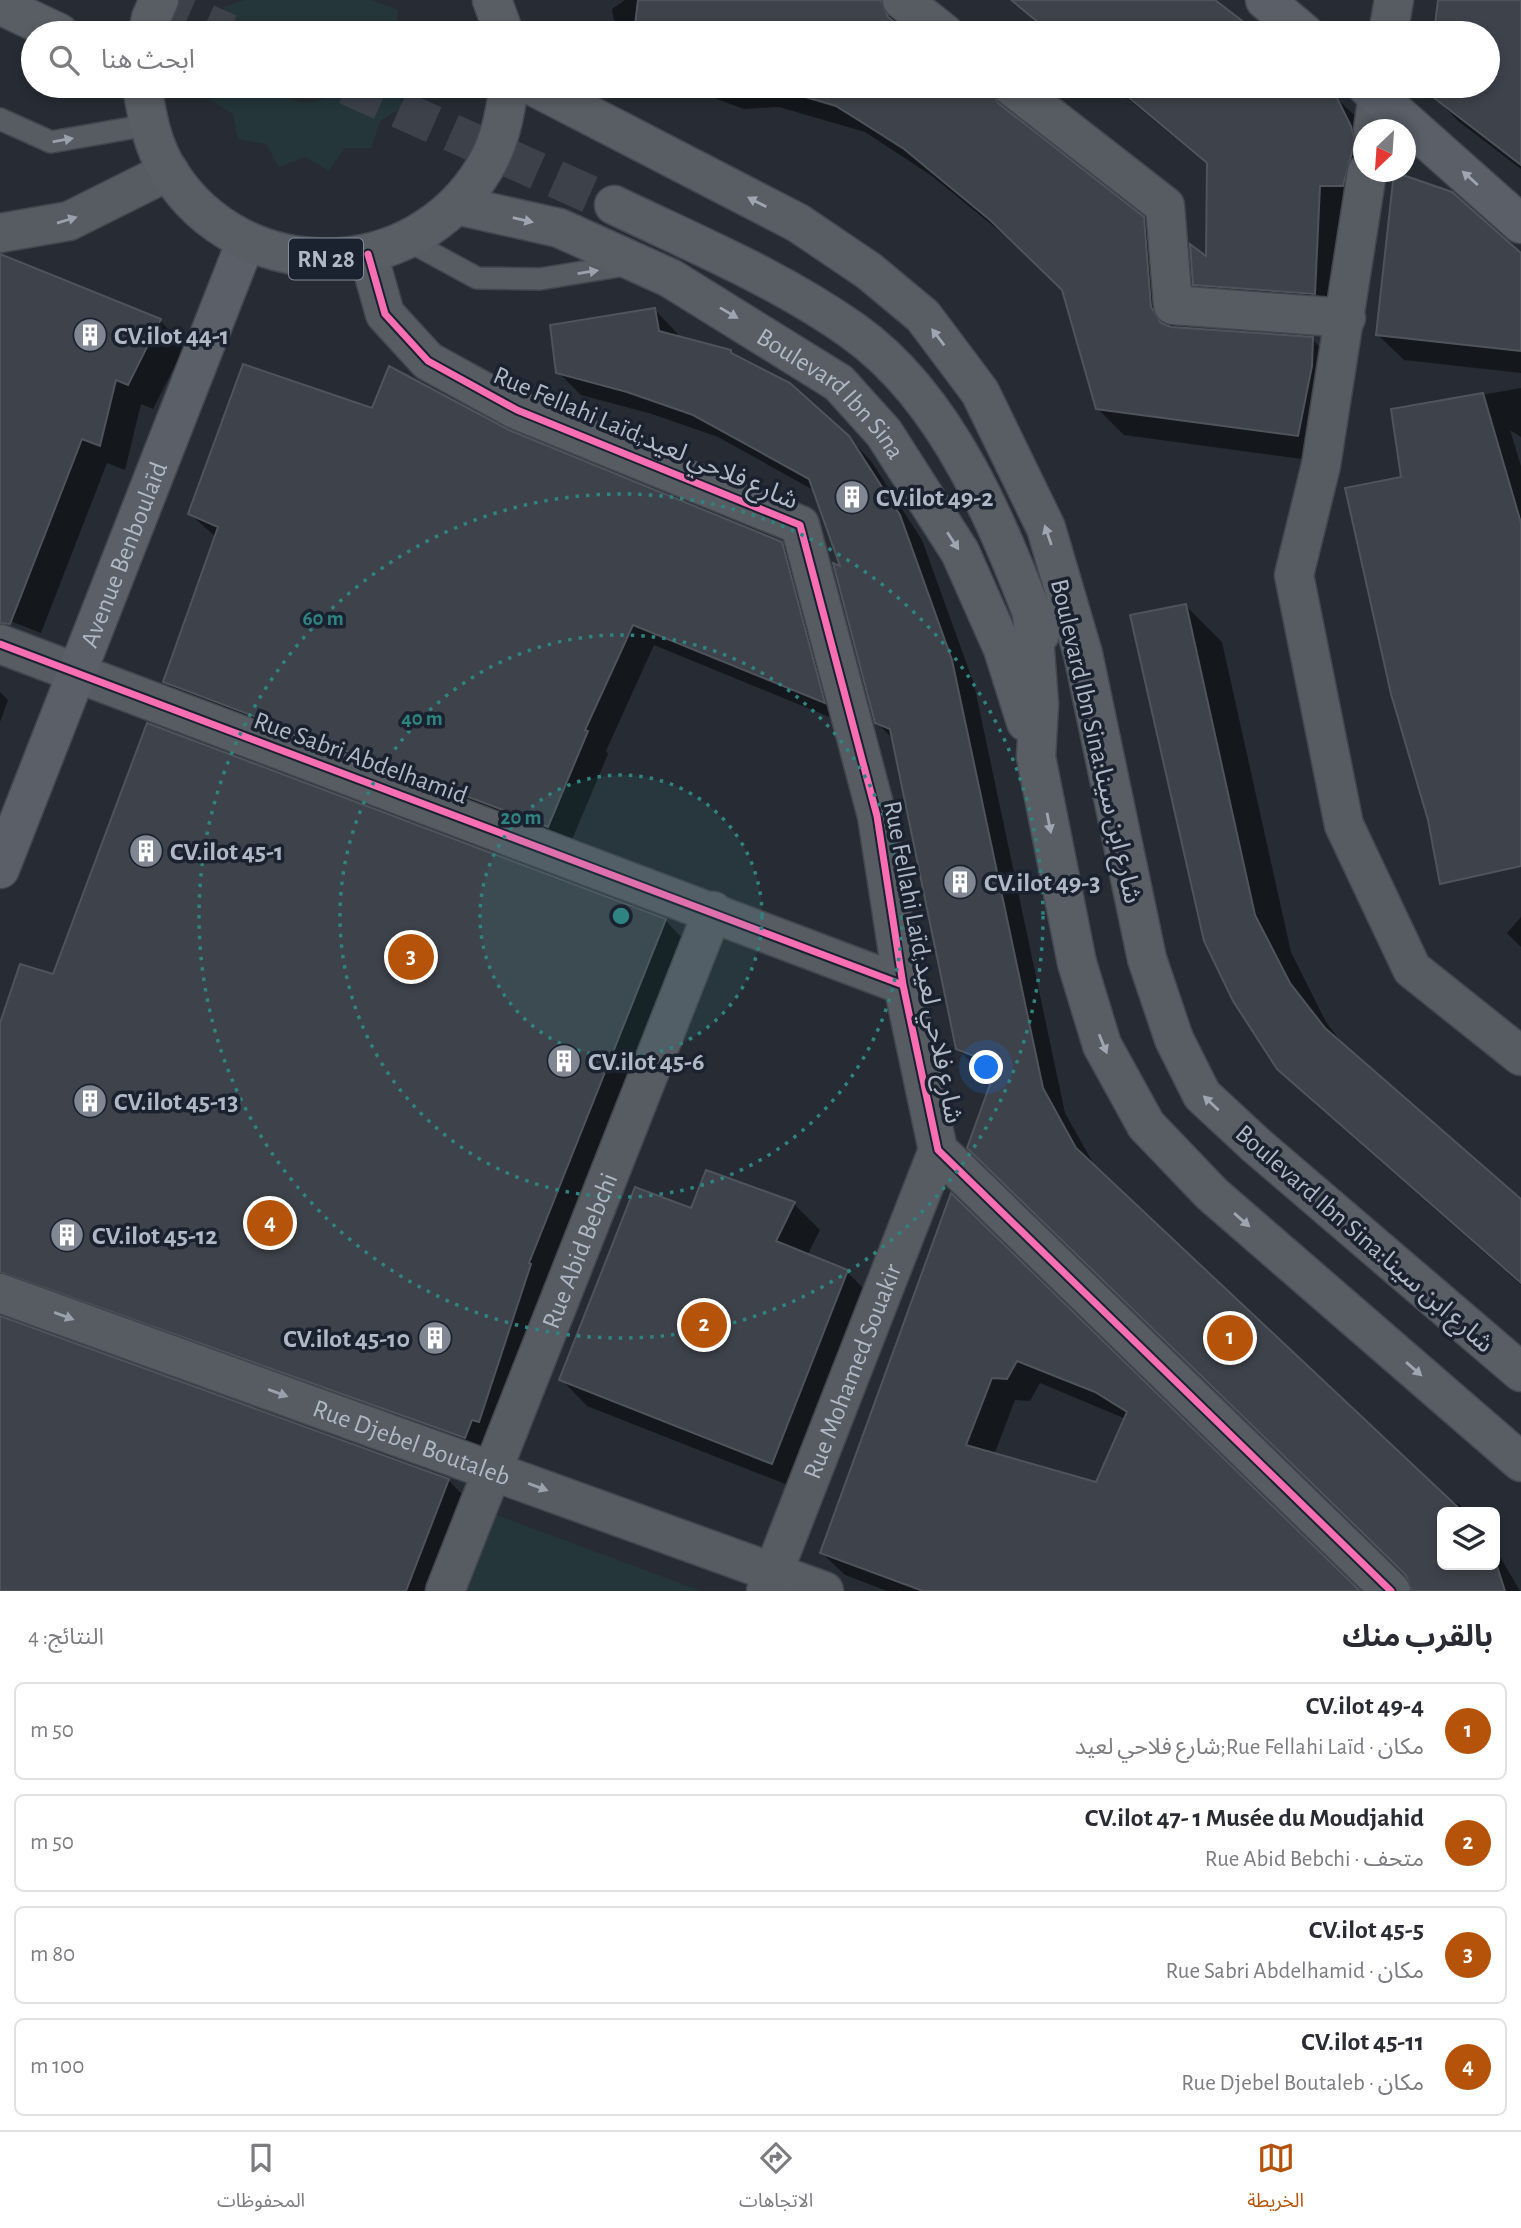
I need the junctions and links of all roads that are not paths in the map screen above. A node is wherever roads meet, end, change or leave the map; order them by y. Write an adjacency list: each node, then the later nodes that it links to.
1 (159, 0): 8 (main road)
2 (492, 0): 9 (main road)
3 (902, 0): 10 (street)
4 (1265, 0): 11 (street)
5 (1394, 0): 12 (street)
6 (0, 5): 7 (main road)
7 (34, 21)
8 (150, 21)
9 (500, 21)
10 (929, 21)
11 (1290, 21)
12 (1390, 21)
13 (144, 98): 19 (main road, RN 28)
14 (507, 98): 22 (main road, RN 28)
15 (556, 98): 35 (main road, Boulevard Ibn Sina:شارع ابن سينا, one-way to 15)
16 (1027, 98): 30 (street)
17 (1374, 99): 24 (street, one-way to 17)
18 (0, 118): 19 (lane, one-way to 19)
19 (148, 125): 20 (main road, RN 28)
20 (169, 172): 25 (street, one-way to 20); 27 (main road, RN 28)
21 (1366, 182): 30 (street)
22 (456, 205): 26 (main road, RN 28); 29 (main road, Boulevard Ibn Sina, one-way to 29)
23 (614, 205): 31 (main road)
24 (1521, 223)
25 (0, 233)
26 (407, 240): 28 (main road, RN 28); 29 (lane, one-way to 29)
27 (246, 241): 28 (main road, RN 28); 33 (street, Avenue Benboulaïd)
28 (368, 254): 38 (street, Rue Fellahi Laïd;شارع فلاحي لعيد)
29 (638, 264): 34 (main road, Boulevard Ibn Sina, one-way to 34)
30 (1346, 318): 39 (street)
31 (1032, 611): 34 (main road, Boulevard Ibn Sina:شارع ابن سينا); 35 (main road)
32 (0, 644): 33 (street, Rue Sabri Abdelhamid)
33 (76, 673): 36 (street, Avenue Benboulaïd); 37 (street, Rue Sabri Abdelhamid)
34 (1036, 757): 43 (main road, Boulevard Ibn Sina:شارع ابن سينا, one-way to 43)
35 (1107, 762): 42 (main road, Boulevard Ibn Sina:شارع ابن سينا, one-way to 35)
36 (0, 869)
37 (713, 911): 38 (street, Rue Sabri Abdelhamid); 44 (street, Rue Abid Bebchi)
38 (903, 985): 40 (street, Rue Fellahi Laïd;شارع فلاحي لعيد)
39 (1521, 1056)
40 (938, 1150): 45 (street, Rue Mohamed Souakir); 48 (street, Rue Fellahi Laïd;شارع فلاحي لعيد)
41 (0, 1293): 44 (street, Rue Djebel Boutaleb, one-way to 44)
42 (1521, 1372)
43 (1521, 1462)
44 (492, 1471): 45 (street, Rue Djebel Boutaleb, one-way to 45); 46 (street, Rue Abid Bebchi)
45 (770, 1582): 47 (street, Rue Djebel Boutaleb)
46 (445, 1591)
47 (824, 1591)
48 (1391, 1591)

